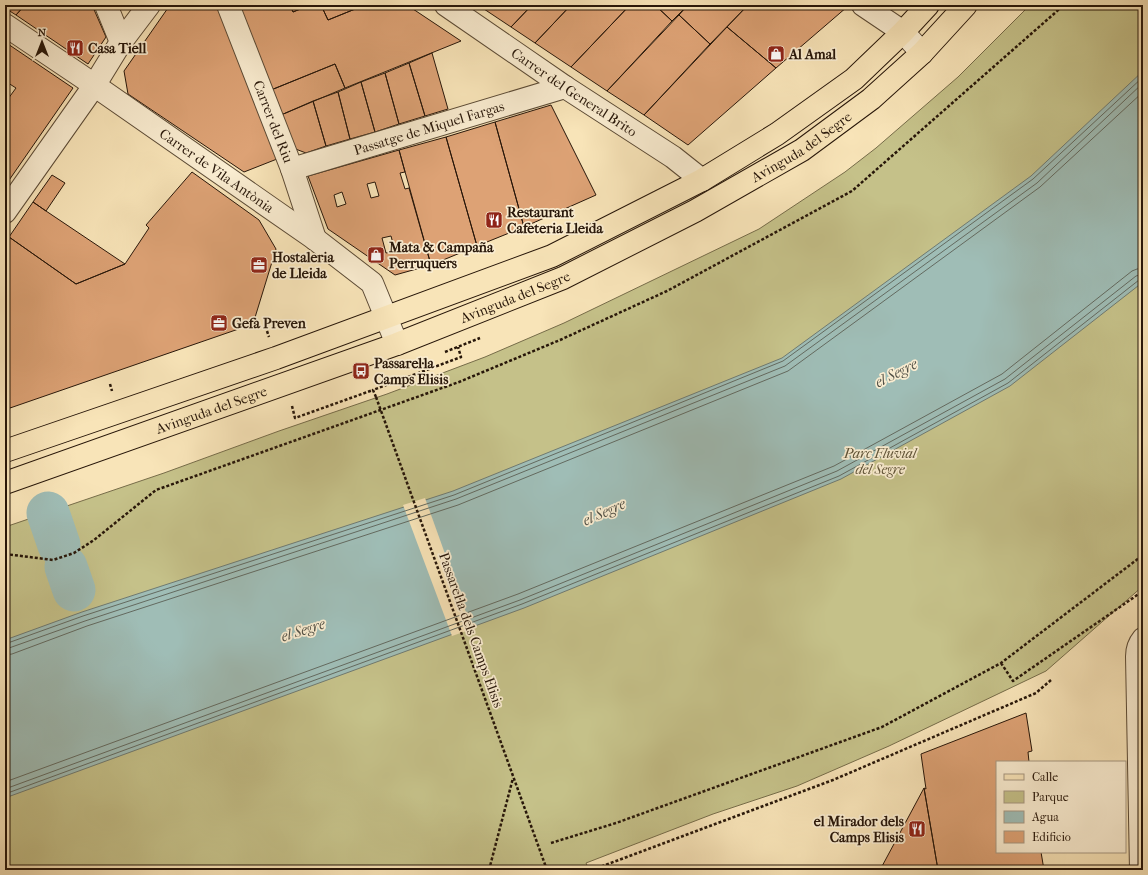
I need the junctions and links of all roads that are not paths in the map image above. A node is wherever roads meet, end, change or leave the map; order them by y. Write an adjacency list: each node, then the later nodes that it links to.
1 (106, 5): 10 (street)
2 (149, 5): 10 (street)
3 (228, 5): 14 (street, Carrer del Riu)
4 (446, 5): 13 (street, Carrer del General Brito)
5 (863, 5): 9 (street)
6 (928, 5): 9 (main road, Avinguda del Segre)
7 (966, 5): 11 (main road, Avinguda del Segre)
8 (5, 25): 12 (street, Carrer de Vila Antònia)
9 (902, 32): 11 (street); 15 (main road, Avinguda del Segre)
10 (121, 42): 12 (street)
11 (922, 53): 19 (main road, Avinguda del Segre)
12 (94, 86): 16 (street); 17 (street, Carrer de Vila Antònia)
13 (566, 87): 14 (street, Passatge de Miquel Fargas); 15 (street, Carrer del General Brito)
14 (292, 169): 17 (street, Carrer del Riu)
15 (702, 180): 18 (main road, Avinguda del Segre)
16 (5, 212)
17 (315, 239): 18 (street, Carrer de Vila Antònia)
18 (386, 318): 19 (street, Carrer de Vila Antònia); 20 (main road, Avinguda del Segre)
19 (397, 344): 21 (main road, Avinguda del Segre)
20 (5, 452)
21 (5, 483)
22 (1143, 639): 23 (street)
23 (1141, 870)

